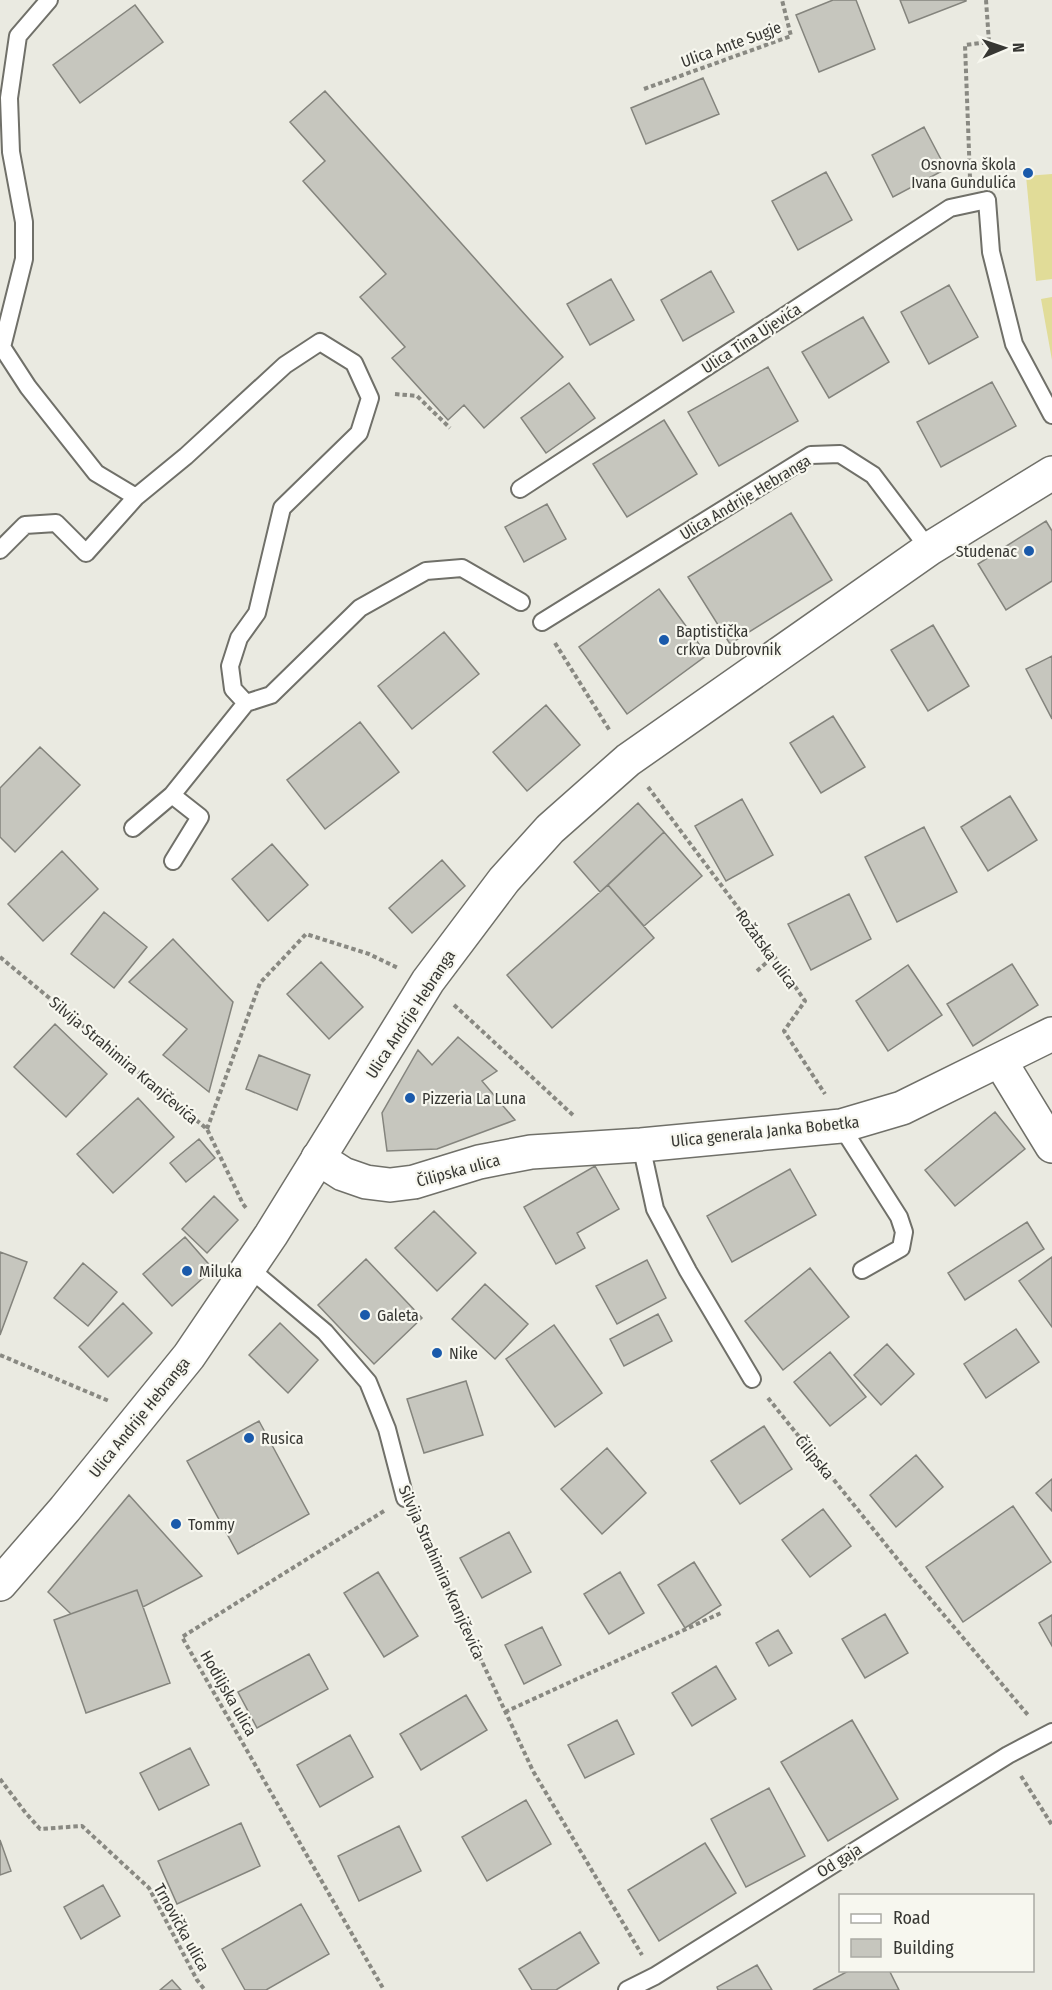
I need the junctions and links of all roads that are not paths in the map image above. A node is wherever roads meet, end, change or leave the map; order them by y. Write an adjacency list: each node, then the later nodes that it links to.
1 (49, 0): 5 (lane)
2 (1052, 415): 4 (lane, Ulica Tina Ujevića)
3 (1052, 473): 6 (street, Ulica Andrije Hebranga)
4 (520, 489)
5 (136, 497): 7 (lane); 10 (lane)
6 (929, 549): 9 (lane, Ulica Andrije Hebranga); 20 (street, Ulica Andrije Hebranga)
7 (0, 550)
8 (521, 602): 10 (lane)
9 (542, 622)
10 (246, 703): 11 (lane)
11 (172, 795): 12 (lane); 13 (lane)
12 (133, 828)
13 (173, 861)
14 (1052, 1034): 15 (street, Ulica generala Janka Bobetka)
15 (1000, 1061): 16 (street, Ulica generala Janka Bobetka); 18 (street)
16 (841, 1126): 17 (street, Ulica generala Janka Bobetka); 22 (lane)
17 (641, 1145): 19 (street, Ulica generala Janka Bobetka); 23 (lane)
18 (1052, 1146)
19 (602, 1147): 20 (street, Čilipska ulica)
20 (318, 1158): 21 (street, Ulica Andrije Hebranga)
21 (249, 1268): 24 (lane, Silvija Strahimira Kranjčevića); 25 (street, Ulica Andrije Hebranga)
22 (862, 1270)
23 (752, 1379)
24 (405, 1498)
25 (0, 1584)
26 (1049, 1734): 27 (lane, Od gaja)
27 (627, 1990)

